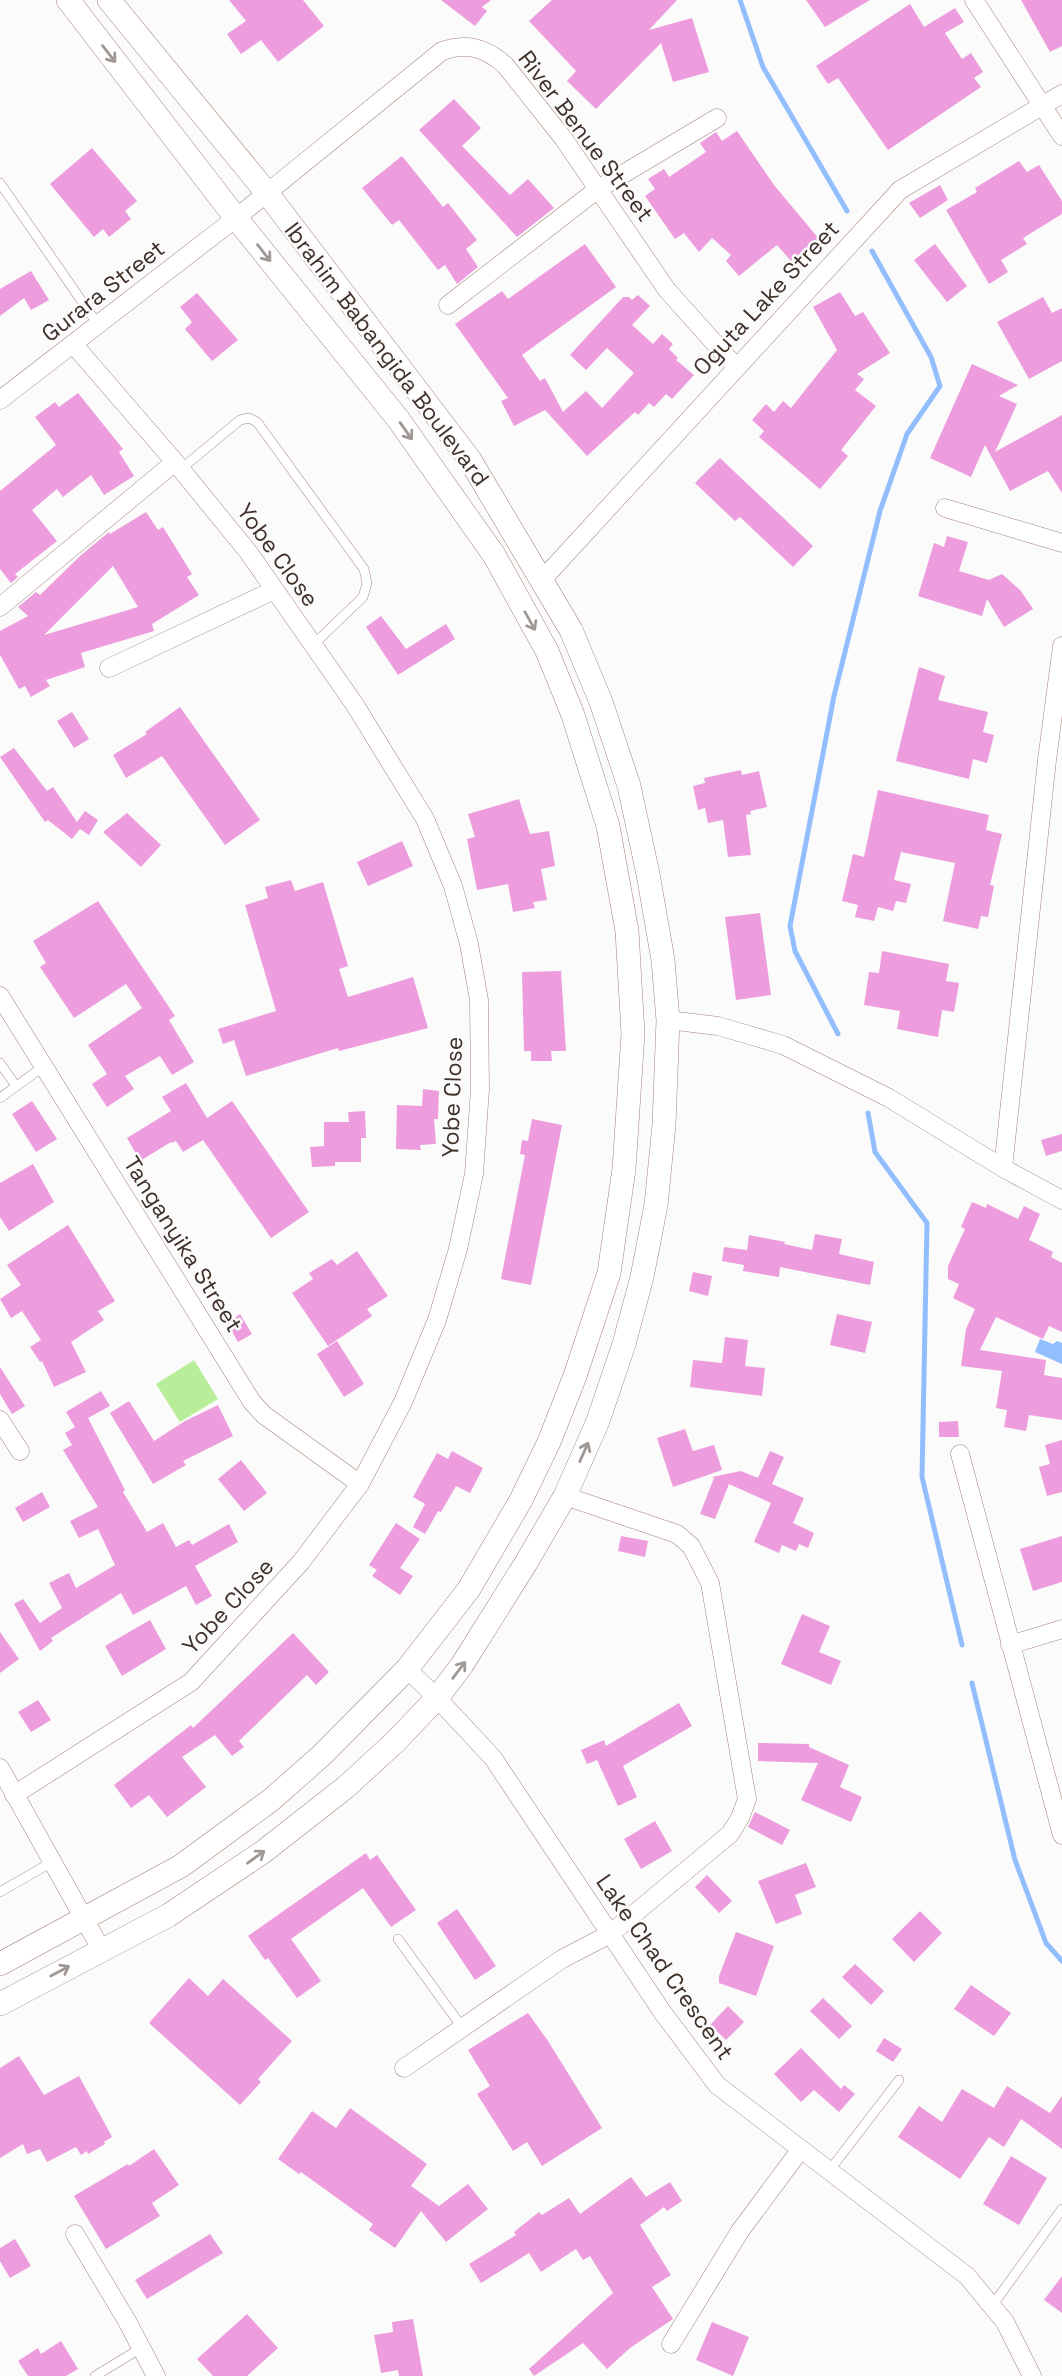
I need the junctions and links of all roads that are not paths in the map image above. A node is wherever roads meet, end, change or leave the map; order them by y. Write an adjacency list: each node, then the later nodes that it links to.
1 (68, 0): 11 (street, Ibrahim Babangida Boulevard, one-way to 11)
2 (109, 0): 10 (street, Ibrahim Babangida Boulevard)
3 (974, 0): 5 (street)
4 (1062, 94): 5 (street, Oguta Lake Street)
5 (1042, 105): 7 (street); 15 (street, Oguta Lake Street)
6 (717, 118): 9 (street)
7 (1062, 136)
8 (0, 183): 13 (lane)
9 (598, 189): 10 (street, River Benue Street); 12 (street); 15 (street, River Benue Street)
10 (267, 193): 11 (street, River Benue Street); 20 (street, Ibrahim Babangida Boulevard)
11 (236, 218): 13 (street, Gurara Street); 42 (street, Ibrahim Babangida Boulevard, one-way to 42)
12 (448, 305)
13 (99, 326): 14 (street, Gurara Street)
14 (74, 345): 16 (street, Gurara Street); 17 (street, Yobe Close)
15 (736, 366): 20 (street, Oguta Lake Street)
16 (0, 400)
17 (178, 465): 21 (street, Yobe Close); 22 (street); 23 (lane)
18 (945, 508): 19 (street)
19 (1062, 543)
20 (542, 580): 28 (street, Ibrahim Babangida Boulevard)
21 (274, 590): 23 (street, Yobe Close); 25 (street)
22 (0, 607)
23 (313, 645): 38 (street, Yobe Close)
24 (1062, 646): 26 (street)
25 (109, 668)
26 (1054, 762): 33 (street)
27 (0, 996): 30 (street, Tanganyika Street)
28 (668, 1020): 33 (street); 39 (street, Ibrahim Babangida Boulevard, one-way to 28)
29 (0, 1063): 31 (lane)
30 (44, 1066): 31 (lane); 38 (street, Tanganyika Street)
31 (16, 1086): 32 (lane)
32 (0, 1098)
33 (1003, 1168): 34 (street)
34 (1062, 1200)
35 (0, 1420): 36 (street)
36 (20, 1451)
37 (960, 1454): 41 (street)
38 (360, 1484): 45 (street, Yobe Close)
39 (565, 1496): 43 (street, Ibrahim Babangida Boulevard, one-way to 39); 50 (street)
40 (1062, 1629): 41 (street)
41 (1010, 1645): 46 (street)
42 (407, 1669): 43 (street, Lake Chad Crescent); 49 (street, Ibrahim Babangida Boulevard)
43 (437, 1698): 50 (street, Lake Chad Crescent); 52 (street, Ibrahim Babangida Boulevard, one-way to 43)
44 (0, 1769): 45 (street)
45 (14, 1796): 47 (street)
46 (1062, 1835)
47 (52, 1862): 48 (lane); 49 (street)
48 (0, 1892)
49 (85, 1919): 52 (street); 53 (street, Ibrahim Babangida Boulevard)
50 (610, 1934): 55 (street); 58 (street, Lake Chad Crescent)
51 (398, 1940): 55 (lane)
52 (101, 1949): 54 (street, Ibrahim Babangida Boulevard, one-way to 52)
53 (0, 1964)
54 (0, 2004)
55 (462, 2027): 56 (street)
56 (404, 2068)
57 (900, 2080): 59 (lane)
58 (801, 2148): 59 (street, Lake Chad Crescent); 63 (street)
59 (829, 2171): 62 (street, Lake Chad Crescent)
60 (1062, 2209): 62 (lane)
61 (75, 2234): 64 (street)
62 (992, 2306): 67 (street, Lake Chad Crescent)
63 (671, 2344)
64 (141, 2348): 65 (lane); 66 (street)
65 (95, 2376)
66 (156, 2376)
67 (1032, 2376)

